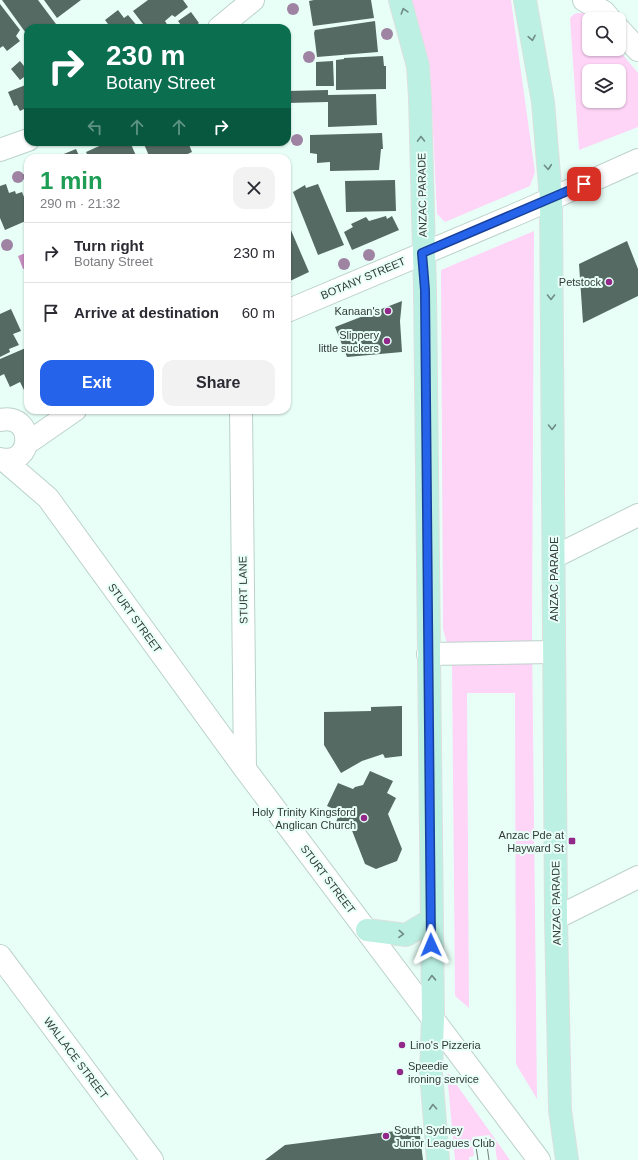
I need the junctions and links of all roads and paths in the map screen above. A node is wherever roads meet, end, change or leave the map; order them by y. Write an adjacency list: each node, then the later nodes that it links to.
1 (253, 0): 6 (street)
2 (400, 0): 13 (main road, ANZAC PARADE, one-way to 2)
3 (525, 0): 12 (main road, ANZAC PARADE, one-way to 12)
4 (584, 0): 5 (street)
5 (604, 12)
6 (224, 24)
7 (626, 37): 8 (street)
8 (638, 50)
9 (24, 141): 10 (street)
10 (0, 150)
11 (638, 160): 12 (street, BOTANY STREET)
12 (550, 199): 13 (street, BOTANY STREET); 23 (main road, ANZAC PARADE, one-way to 23)
13 (422, 253): 14 (street, BOTANY STREET); 25 (main road, ANZAC PARADE)
14 (291, 309)
15 (46, 414): 18 (street)
16 (68, 414): 19 (street)
17 (241, 414): 26 (street, STURT LANE)
18 (4, 419): 19 (street, STURT STREET)
19 (26, 445): 20 (street); 21 (street, STURT STREET)
20 (2, 459): 21 (street, STURT STREET)
21 (48, 498): 26 (street, STURT STREET)
22 (638, 515): 23 (street)
23 (554, 557): 24 (main road, ANZAC PARADE)
24 (554, 652): 25 (street); 28 (main road, ANZAC PARADE)
25 (428, 654): 29 (main road, ANZAC PARADE)
26 (245, 769): 30 (street, STURT STREET)
27 (638, 877): 28 (street)
28 (556, 918): 36 (main road, ANZAC PARADE)
29 (431, 920): 30 (main road, one-way to 29); 32 (main road, ANZAC PARADE, one-way to 29)
30 (367, 930): 32 (street, STURT STREET)
31 (0, 956): 33 (street, WALLACE STREET)
32 (433, 1018): 34 (main road, ANZAC PARADE, one-way to 32); 35 (street, STURT STREET)
33 (152, 1160)
34 (438, 1160)
35 (540, 1160)
36 (567, 1160)

